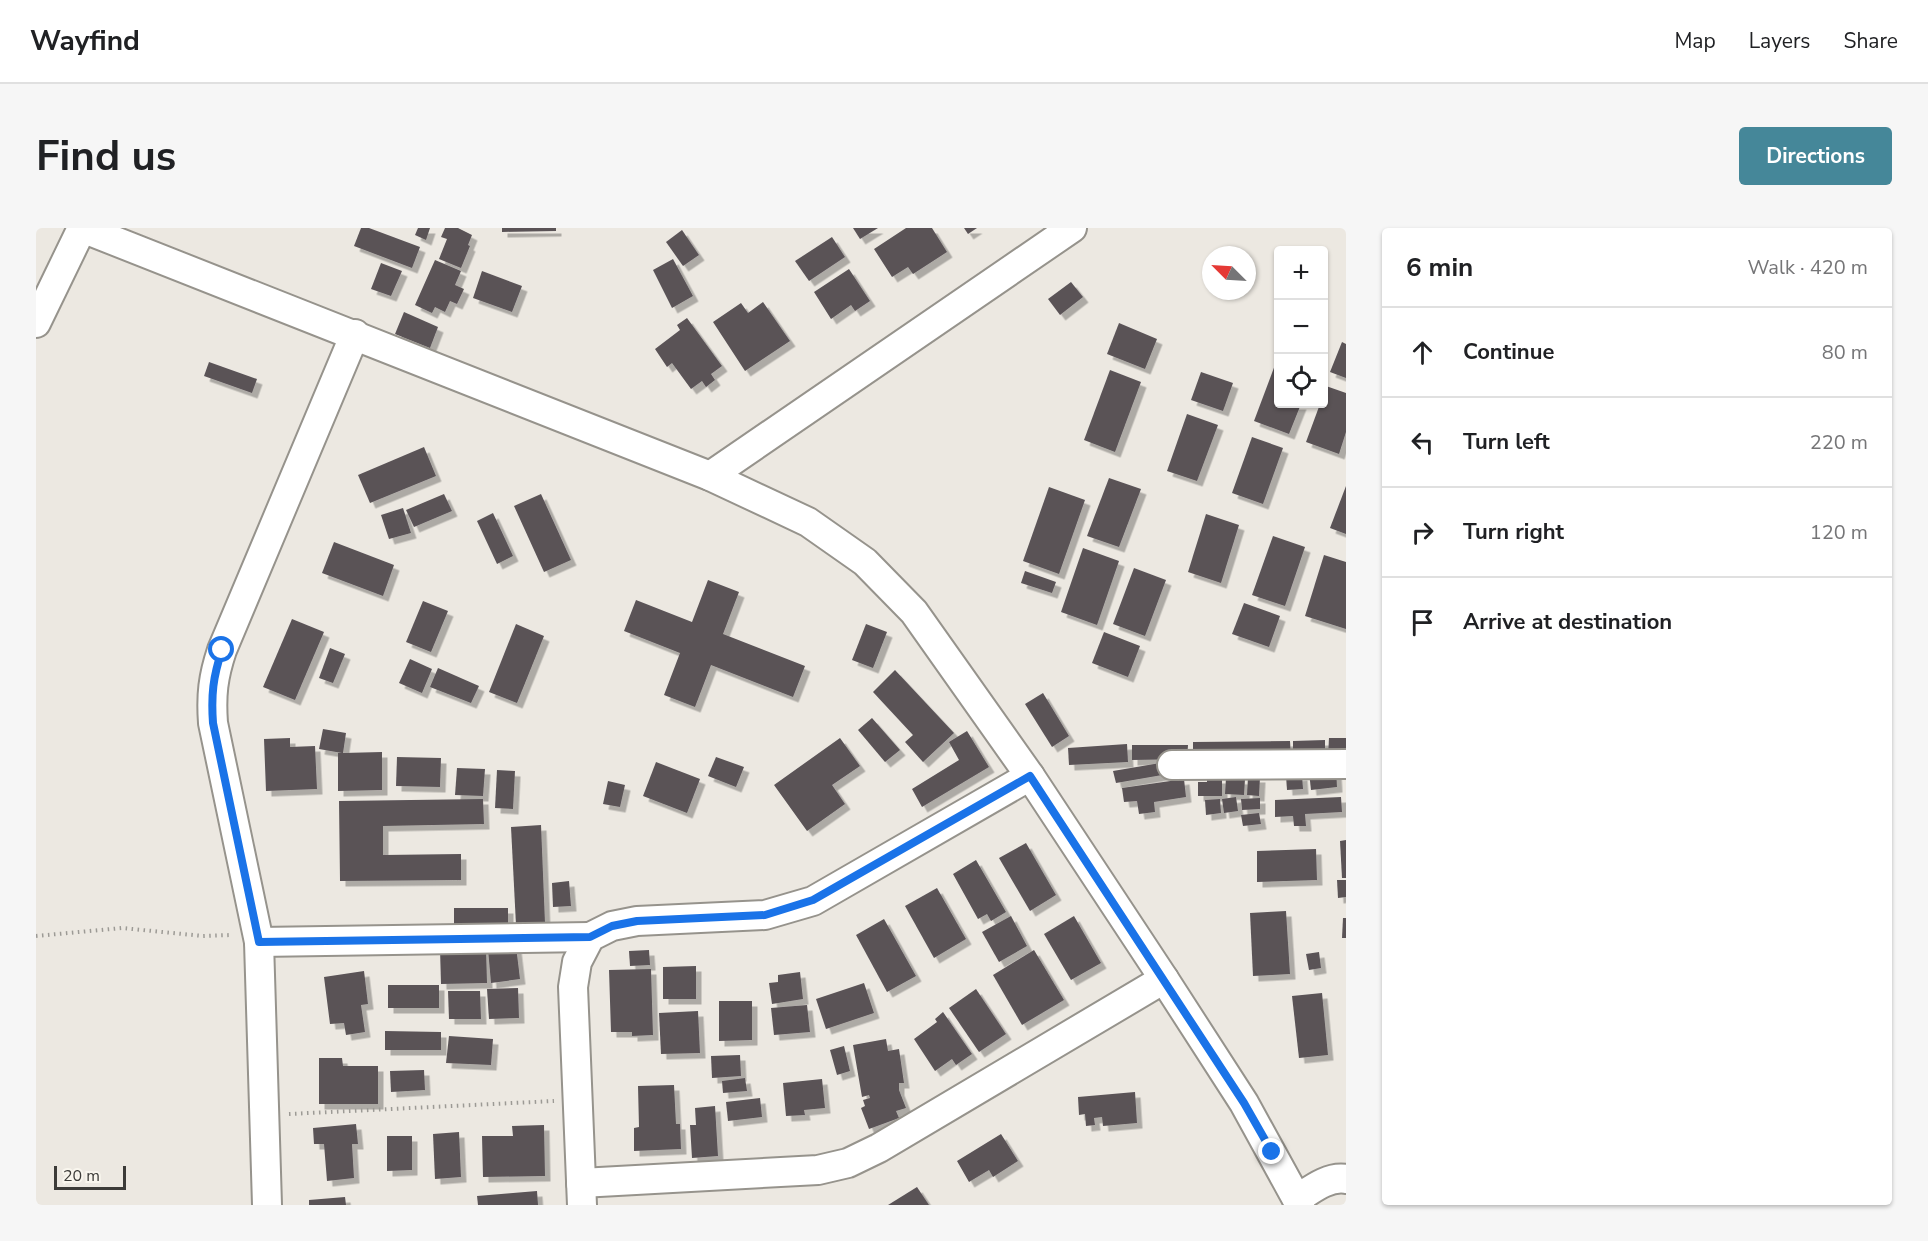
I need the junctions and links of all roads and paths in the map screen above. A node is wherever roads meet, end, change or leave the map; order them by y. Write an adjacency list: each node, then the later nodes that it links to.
1 (82, 228): 3 (street); 4 (street)
2 (1072, 228): 5 (street)
3 (36, 323)
4 (355, 334): 5 (street); 11 (street)
5 (710, 476): 8 (street)
6 (1346, 764): 7 (street)
7 (1172, 765)
8 (1030, 776): 10 (street); 12 (street)
9 (36, 936): 11 (path)
10 (590, 937): 11 (street); 13 (street)
11 (258, 938): 14 (street)
12 (1164, 980): 16 (street); 17 (street)
13 (578, 1100): 14 (path); 16 (street)
14 (264, 1115): 18 (street)
15 (1346, 1179): 17 (street)
16 (581, 1194)
17 (1299, 1202)
18 (267, 1205)

